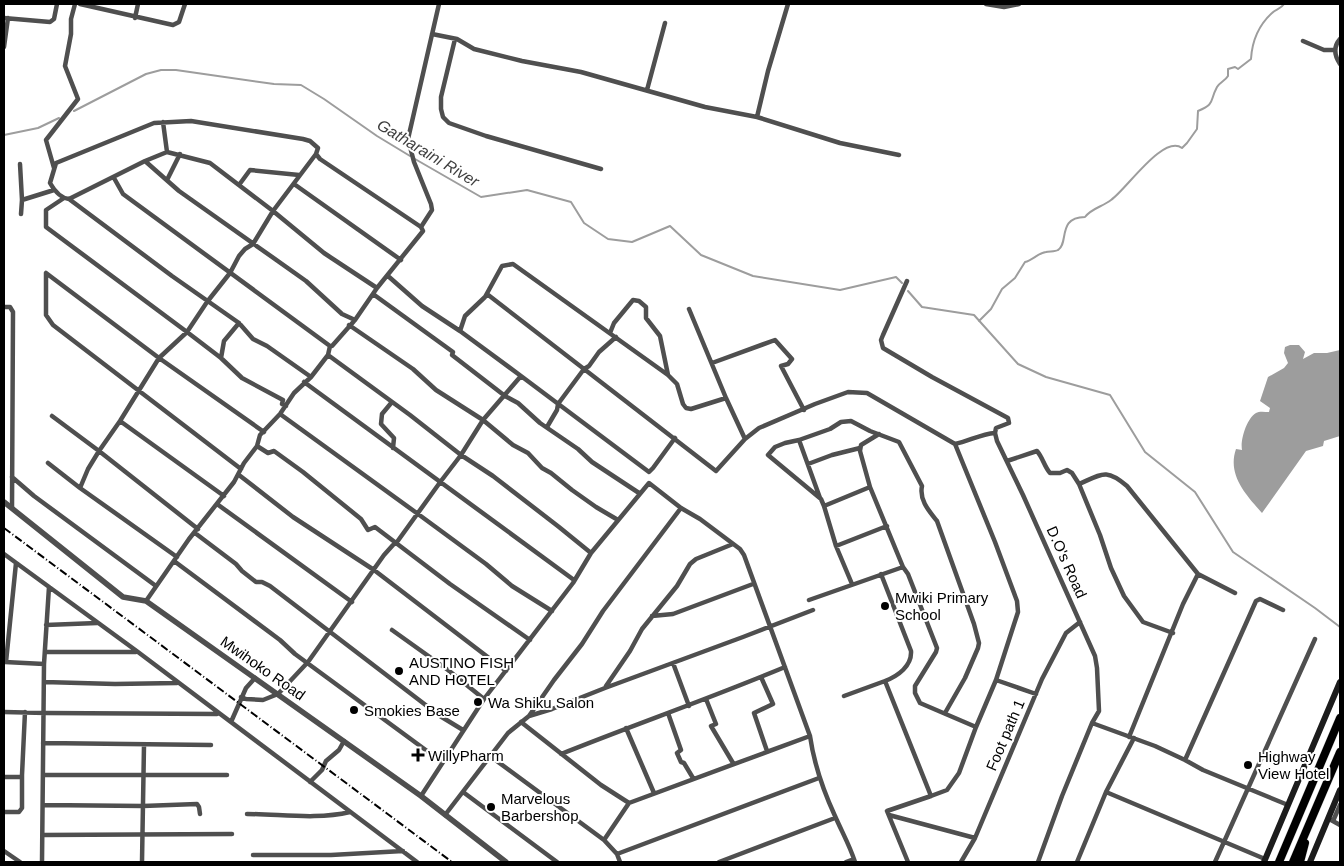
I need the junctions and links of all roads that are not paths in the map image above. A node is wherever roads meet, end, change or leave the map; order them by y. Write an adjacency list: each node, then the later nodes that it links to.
1 (57, 4): 11 (street)
2 (75, 4): 30 (street)
3 (80, 4): 10 (street)
4 (138, 4): 12 (street)
5 (185, 4): 12 (street)
6 (439, 4): 14 (street)
7 (788, 4): 22 (street)
8 (986, 4): 9 (street)
9 (1019, 4)
10 (99, 6): 12 (street)
11 (6, 18): 18 (street)
12 (135, 18)
13 (665, 23): 21 (street)
14 (432, 34): 15 (street); 42 (street)
15 (455, 39): 21 (street); 31 (street)
16 (1340, 39): 19 (street)
17 (1303, 41): 19 (street)
18 (4, 47)
19 (1334, 50): 20 (street)
20 (1340, 64)
21 (646, 90): 22 (street)
22 (757, 117): 27 (street)
23 (163, 122): 24 (street); 26 (street); 30 (street)
24 (167, 152): 25 (street); 28 (street)
25 (180, 154): 34 (street); 36 (street)
26 (316, 154): 32 (street); 42 (street)
27 (899, 155)
28 (145, 161): 33 (street); 34 (street)
29 (20, 164): 39 (street)
30 (54, 168): 37 (street)
31 (601, 169)
32 (299, 175): 35 (street); 36 (street)
33 (114, 178): 38 (street); 45 (street)
34 (167, 180): 43 (street)
35 (294, 184): 40 (street); 44 (street)
36 (239, 185): 40 (street)
37 (54, 190): 38 (street); 39 (street)
38 (67, 198): 51 (street); 58 (street)
39 (22, 200): 41 (street)
40 (273, 211): 43 (street); 48 (street)
41 (21, 214)
42 (421, 227): 44 (street)
43 (254, 244): 45 (street); 54 (street)
44 (401, 260): 46 (street)
45 (230, 273): 51 (street); 61 (street)
46 (388, 276): 48 (street); 57 (street)
47 (907, 281): 84 (street)
48 (377, 288): 49 (street)
49 (374, 294): 54 (street); 72 (street)
50 (487, 294): 57 (street); 59 (street); 66 (street)
51 (207, 302): 55 (street); 58 (street)
52 (4, 307): 100 (street)
53 (689, 308): 65 (street)
54 (355, 320): 56 (street)
55 (239, 324): 64 (street); 69 (street)
56 (350, 325): 61 (street); 80 (street)
57 (460, 331): 68 (street)
58 (187, 332): 63 (street); 64 (street)
59 (610, 333): 60 (street); 67 (street)
60 (616, 337): 66 (street); 67 (street)
61 (330, 346): 62 (street)
62 (328, 355): 69 (street); 74 (street)
63 (159, 358): 71 (street); 71 (street); 83 (street)
64 (221, 358): 76 (street)
65 (712, 363): 73 (street); 77 (street)
66 (584, 369): 75 (street); 86 (street)
67 (668, 375): 73 (street)
68 (521, 376): 72 (street); 75 (street)
69 (311, 377): 70 (street)
70 (304, 382): 76 (street); 91 (street)
71 (140, 390): 81 (street); 98 (street)
72 (505, 396): 80 (street); 82 (street)
73 (726, 398): 87 (street)
74 (392, 402): 91 (street); 94 (street)
75 (558, 404): 82 (street); 86 (street)
76 (286, 406): 78 (street)
77 (804, 410): 87 (street); 89 (street)
78 (280, 414): 83 (street); 113 (street)
79 (52, 416): 93 (street)
80 (483, 420): 94 (street); 114 (street)
81 (120, 421): 93 (street); 106 (street)
82 (547, 427): 105 (street)
83 (264, 432): 90 (street)
84 (995, 433): 89 (street); 95 (street, D.O's Road)
85 (879, 434): 88 (street); 92 (street); 177 (street)
86 (675, 438): 87 (street)
87 (745, 438)
88 (799, 440): 97 (street); 107 (street)
89 (956, 444): 160 (street)
90 (257, 446): 98 (street); 117 (street)
91 (393, 448): 101 (street)
92 (860, 448): 97 (street); 103 (street)
93 (98, 450): 104 (street); 116 (street)
94 (462, 455): 101 (street); 120 (street)
95 (1007, 461): 102 (street); 141 (street, D.O's Road)
96 (48, 463): 104 (street)
97 (808, 464): 107 (street)
98 (241, 469): 99 (street)
99 (239, 475): 106 (street); 125 (street)
100 (12, 477): 111 (street); 131 (street)
101 (441, 481): 113 (street); 128 (street)
102 (1079, 484): 127 (street); 147 (street)
103 (870, 487): 110 (street); 115 (street)
104 (80, 488): 122 (street)
105 (639, 494): 112 (street); 114 (street)
106 (224, 496): 109 (street)
107 (821, 499): 110 (street)
108 (4, 502): 111 (street, Mwihoko Road)
109 (217, 504): 116 (street); 136 (street)
110 (824, 506): 119 (street)
111 (12, 508): 135 (street, Mwihoko Road)
112 (681, 508): 118 (street); 179 (street)
113 (418, 514): 117 (street); 139 (street)
114 (618, 520): 120 (street)
115 (887, 526): 119 (street); 124 (street)
116 (196, 531): 122 (street); 146 (street)
117 (397, 542): 125 (street); 149 (street)
118 (733, 544): 129 (street); 140 (street)
119 (836, 546): 130 (street)
120 (591, 553): 128 (street)
121 (4, 554): 123 (street)
122 (175, 559): 131 (street); 153 (street)
123 (16, 563): 132 (street); 152 (street)
124 (903, 566): 126 (street); 177 (street)
125 (374, 570): 136 (street); 157 (street)
126 (881, 574): 130 (street); 161 (street)
127 (1198, 574): 133 (street); 147 (street)
128 (574, 580): 139 (street)
129 (753, 584): 140 (street); 144 (street)
130 (852, 584): 134 (street)
131 (156, 586): 135 (street)
132 (49, 587): 142 (street); 143 (street)
133 (1235, 593)
134 (809, 600)
135 (146, 601): 159 (street, Mwihoko Road)
136 (352, 602): 146 (street)
137 (812, 610): 144 (street)
138 (1283, 610): 197 (street)
139 (552, 611): 149 (street)
140 (652, 616): 165 (street)
141 (1080, 622): 167 (street, Foot path 1); 183 (street, D.O's Road)
142 (97, 623): 143 (street); 151 (street)
143 (46, 625): 150 (street)
144 (770, 626): 154 (street); 156 (street)
145 (392, 630): 170 (street)
146 (329, 631): 153 (street); 186 (street)
147 (1173, 633): 188 (street)
148 (1315, 639): 208 (street)
149 (530, 640): 157 (street)
150 (45, 652): 151 (street); 155 (street)
151 (138, 652): 163 (street)
152 (5, 662): 155 (street)
153 (308, 662): 166 (street); 198 (street)
154 (673, 663): 165 (street); 172 (street)
155 (44, 664): 162 (street)
156 (785, 667): 158 (street); 187 (street)
157 (506, 672): 170 (street)
158 (761, 677): 171 (street); 193 (street)
159 (255, 678): 166 (street, Mwihoko Road); 169 (street)
160 (996, 680): 167 (street); 184 (street)
161 (886, 681): 168 (street); 214 (street)
162 (44, 682): 163 (street); 176 (street)
163 (177, 682): 178 (street)
164 (1340, 682): 217 (main road)
165 (605, 688): 179 (street)
166 (278, 694): 169 (street); 189 (street, Mwihoko Road)
167 (1036, 694): 233 (street, Foot path 1)
168 (844, 696)
169 (241, 697): 181 (street)
170 (484, 699): 186 (street)
171 (706, 699): 172 (street); 199 (street)
172 (690, 706): 175 (street)
173 (4, 712): 174 (street)
174 (25, 712): 176 (street); 204 (street)
175 (668, 712): 185 (street); 205 (street)
176 (43, 713): 178 (street); 190 (street)
177 (945, 713): 184 (street)
178 (218, 714): 181 (street)
179 (529, 716): 182 (street)
180 (1340, 718): 243 (highway)
181 (231, 722): 207 (street)
182 (521, 722): 195 (street); 196 (street)
183 (1092, 722): 188 (street); 241 (street, D.O's Road)
184 (976, 727): 214 (street)
185 (626, 728): 195 (street); 212 (street)
186 (463, 730): 198 (street)
187 (810, 736): 193 (street); 206 (street)
188 (1131, 737): 197 (street); 211 (street)
189 (344, 741): 207 (street); 213 (street, Mwihoko Road)
190 (43, 743): 191 (street); 200 (street)
191 (144, 745): 192 (street); 202 (street)
192 (211, 745)
193 (767, 751): 199 (street)
194 (1340, 752): 226 (highway)
195 (561, 754): 215 (street)
196 (490, 756): 210 (street); 234 (street)
197 (1185, 760): 208 (street)
198 (442, 762): 213 (street)
199 (733, 763): 205 (street)
200 (43, 775): 202 (street); 216 (street)
201 (228, 775): 202 (street)
202 (143, 776): 219 (street)
203 (4, 777): 204 (street)
204 (22, 777): 220 (street)
205 (693, 778): 212 (street)
206 (820, 778): 227 (street); 238 (street)
207 (310, 782): 221 (street)
208 (1249, 787): 217 (street); 235 (street)
209 (1340, 790): 228 (main road)
210 (463, 792): 224 (street); 249 (street)
211 (1106, 792): 235 (street); 256 (street)
212 (654, 793): 215 (street)
213 (421, 796): 224 (street, Mwihoko Road)
214 (931, 796): 225 (street)
215 (628, 803): 234 (street)
216 (43, 804): 219 (street); 232 (street)
217 (1288, 805): 242 (main road)
218 (1340, 805): 228 (street)
219 (143, 806): 222 (street); 230 (street)
220 (4, 812)
221 (350, 812): 223 (street); 237 (street)
222 (200, 814)
223 (247, 814)
224 (445, 815): 248 (street, Mwihoko Road)
225 (889, 815): 233 (street); 253 (street)
226 (1312, 816): 258 (highway); 259 (highway)
227 (836, 818): 240 (street); 251 (street)
228 (1330, 820): 229 (street); 260 (main road)
229 (1340, 825)
230 (143, 834): 231 (street); 232 (street); 246 (street)
231 (232, 834)
232 (43, 835): 245 (street)
233 (975, 838): 254 (street, Foot path 1)
234 (604, 840): 238 (street)
235 (1224, 842): 242 (street); 257 (street)
236 (4, 851): 244 (street)
237 (403, 851): 239 (street); 247 (street)
238 (617, 854): 250 (street)
239 (253, 855)
240 (854, 861): 252 (street)
241 (1039, 861): 255 (street)
242 (1265, 861)
243 (1279, 861)
244 (20, 862)
245 (42, 862)
246 (142, 862)
247 (417, 862)
248 (506, 862)
249 (557, 862)
250 (620, 862)
251 (719, 862)
252 (846, 862)
253 (908, 862)
254 (961, 862)
255 (1045, 862)
256 (1077, 862)
257 (1215, 862)
258 (1293, 862)
259 (1300, 862)
260 (1310, 862)

